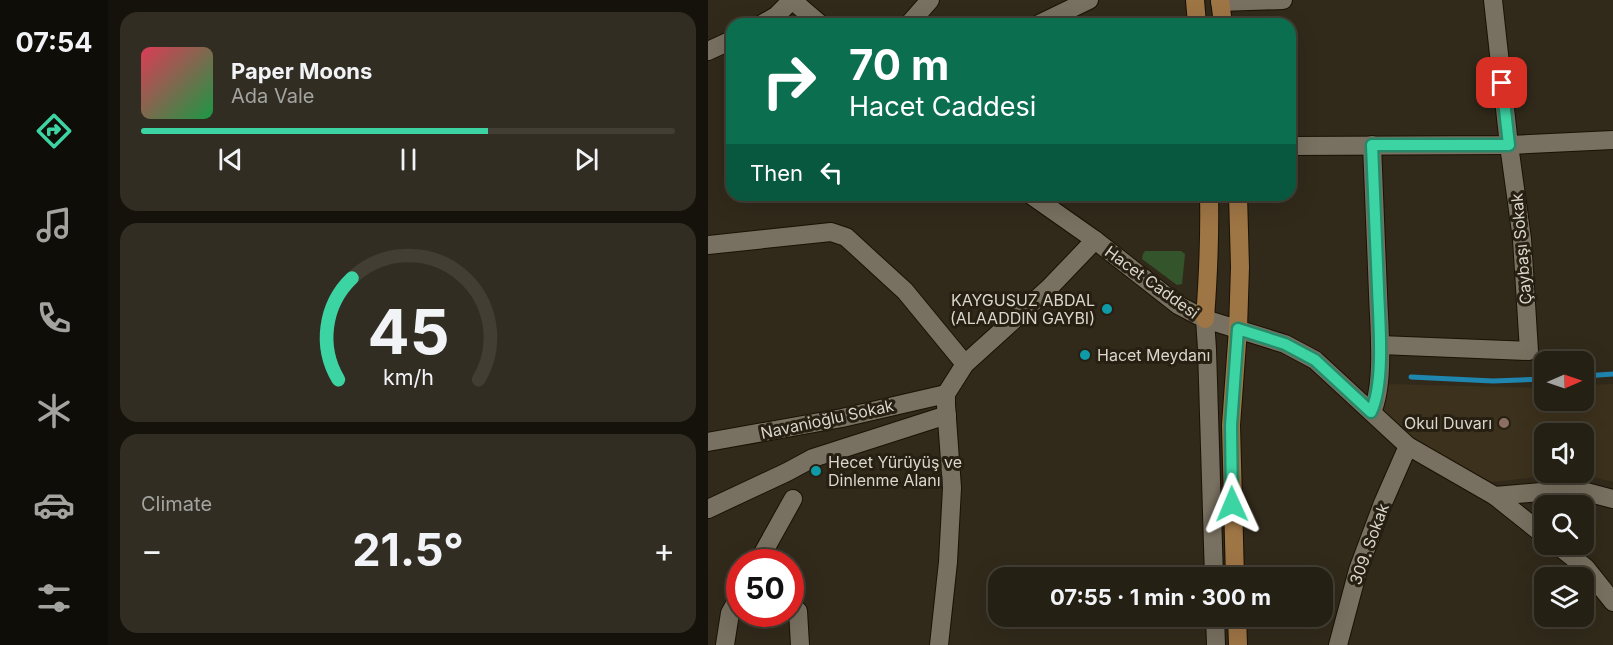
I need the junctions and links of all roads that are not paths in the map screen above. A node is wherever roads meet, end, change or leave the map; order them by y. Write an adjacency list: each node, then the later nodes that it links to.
1 (792, 0): 8 (street); 9 (street)
2 (930, 0): 10 (street)
3 (1089, 0): 11 (street)
4 (1194, 0): 12 (main road)
5 (1283, 0): 7 (street)
6 (1493, 0): 18 (street, Çaybaşı Sokak)
7 (1220, 1): 13 (main road)
8 (771, 18)
9 (813, 18)
10 (914, 18)
11 (1052, 18)
12 (1196, 18)
13 (1222, 18)
14 (726, 43): 15 (street)
15 (708, 51)
16 (1613, 140): 18 (street)
17 (1372, 145): 18 (street); 19 (street); 27 (street)
18 (1509, 145): 27 (street, Çaybaşı Sokak)
19 (1296, 146)
20 (1040, 201): 23 (street, Hacet Caddesi)
21 (1209, 201): 25 (main road)
22 (1238, 201): 26 (main road)
23 (1095, 240): 25 (street, Hacet Caddesi); 28 (street)
24 (708, 244): 28 (street)
25 (1205, 319): 26 (street, Hacet Caddesi); 41 (street)
26 (1238, 329): 30 (street, Hacet Caddesi); 42 (main road)
27 (1380, 345): 30 (street)
28 (965, 364): 29 (street)
29 (946, 394): 31 (street); 32 (street, Navanioğlu Sokak)
30 (1371, 412): 33 (street, Hacet Caddesi)
31 (946, 415): 37 (street); 50 (street)
32 (708, 442)
33 (1408, 447): 34 (street, Hacet Caddesi); 53 (street, 309. Sokak)
34 (1495, 496): 36 (street); 38 (street, Hacet Caddesi)
35 (793, 499): 39 (street)
36 (1613, 499)
37 (708, 509)
38 (1534, 527)
39 (765, 549)
40 (1570, 555): 43 (street)
41 (1214, 567)
42 (1235, 567)
43 (1613, 602)
44 (728, 627): 48 (street)
45 (799, 627): 49 (street)
46 (1215, 627): 51 (street)
47 (1237, 627): 52 (main road)
48 (725, 645)
49 (800, 645)
50 (939, 645)
51 (1216, 645)
52 (1238, 645)
53 (1338, 645)

